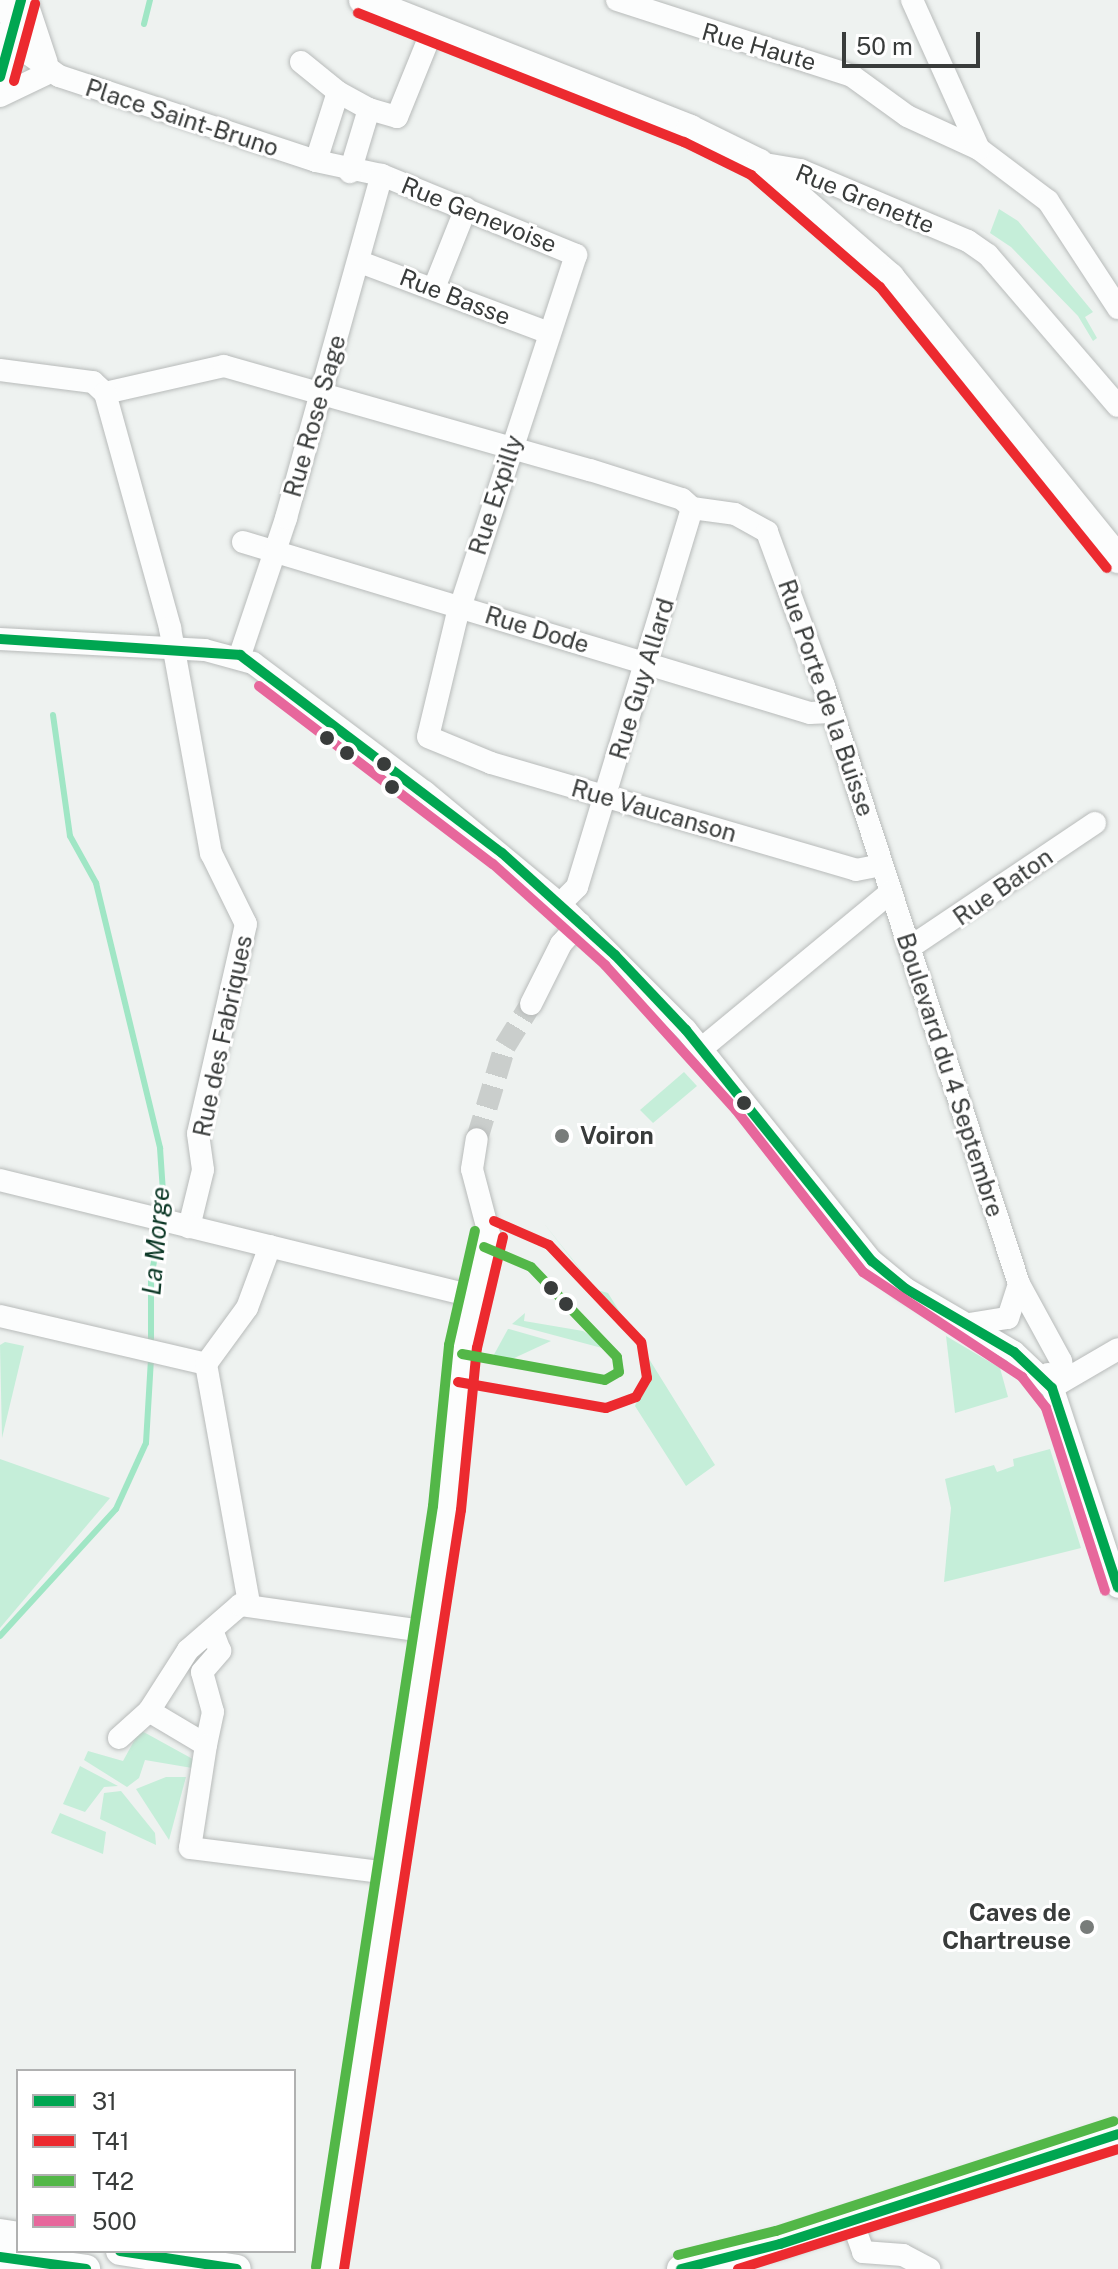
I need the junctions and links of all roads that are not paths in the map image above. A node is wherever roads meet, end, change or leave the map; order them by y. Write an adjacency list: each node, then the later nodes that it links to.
1 (363, 0): 5 (main road)
2 (617, 0): 12 (street, Rue Haute)
3 (912, 0): 12 (street)
4 (16, 6): 7 (street); 8 (main road)
5 (432, 31): 11 (street); 14 (main road)
6 (301, 62): 9 (street)
7 (50, 72): 10 (street); 13 (street, Place Saint-Bruno)
8 (0, 77)
9 (338, 92): 11 (street); 13 (street)
10 (0, 96)
11 (369, 109): 15 (street)
12 (979, 149): 21 (street, Rue Haute)
13 (316, 161): 15 (street, Place Saint-Bruno)
14 (759, 163): 26 (street, Rue Grenette); 31 (main road)
15 (350, 172): 16 (street, Place Saint-Bruno)
16 (382, 175): 17 (street, Rue Genevoise); 19 (street, Rue Rose Sage)
17 (466, 216): 18 (street, Rue Genevoise); 20 (street)
18 (568, 260): 22 (street, Rue Expilly)
19 (360, 262): 20 (street, Rue Basse); 24 (street, Rue Rose Sage)
20 (438, 286): 22 (street, Rue Basse)
21 (1118, 308)
22 (546, 329): 27 (street, Rue Expilly)
23 (0, 370): 25 (street)
24 (321, 391): 25 (street); 27 (street); 30 (street, Rue Rose Sage)
25 (105, 393): 34 (street, Rue des Fabriques)
26 (1118, 406)
27 (510, 448): 28 (street); 32 (street, Rue Expilly)
28 (692, 507): 36 (street, Rue Guy Allard); 37 (street, Rue Porte de la Buisse)
29 (243, 542): 30 (street, Rue Dode)
30 (275, 552): 32 (street, Rue Dode); 35 (street, Rue Rose Sage)
31 (1118, 559)
32 (461, 607): 36 (street, Rue Dode); 38 (street, Rue Expilly)
33 (0, 639): 34 (street)
34 (173, 650): 35 (street); 50 (street, Rue des Fabriques)
35 (240, 655): 43 (street)
36 (646, 663): 37 (street, Rue Dode); 39 (street, Rue Guy Allard)
37 (831, 712): 41 (street, Rue Porte de la Buisse)
38 (428, 737): 39 (street, Rue Vaucanson)
39 (606, 797): 41 (street, Rue Vaucanson); 43 (street, Rue Guy Allard)
40 (1095, 823): 45 (street, Rue Baton)
41 (882, 865): 42 (street, Boulevard du 4 Septembre)
42 (891, 892): 45 (street, Boulevard du 4 Septembre); 47 (street)
43 (560, 904): 44 (street)
44 (580, 923): 46 (street); 47 (street)
45 (909, 948): 52 (street, Boulevard du 4 Septembre)
46 (531, 1004)
47 (701, 1049): 55 (street)
48 (477, 1139): 53 (street)
49 (0, 1180): 50 (street)
50 (180, 1225): 51 (street)
51 (270, 1246): 53 (street); 58 (street)
52 (1019, 1284): 55 (street); 56 (street, Boulevard du 4 Septembre)
53 (474, 1296): 62 (street)
54 (0, 1316): 58 (street)
55 (969, 1324): 59 (street)
56 (1044, 1337): 57 (street); 59 (street, Boulevard du 4 Septembre)
57 (1113, 1352): 59 (street)
58 (206, 1364): 61 (street)
59 (1052, 1388): 60 (street, Boulevard du 4 Septembre)
60 (1117, 1577)
61 (249, 1604): 62 (street); 63 (street)
62 (423, 1631): 67 (street)
63 (213, 1633): 64 (street); 66 (street)
64 (149, 1711): 65 (street); 66 (street)
65 (119, 1738)
66 (206, 1745): 67 (street)
67 (388, 1873): 75 (street)
68 (1118, 2134): 69 (main road)
69 (852, 2221): 70 (main road); 78 (street)
70 (780, 2244): 76 (main road); 77 (main road)
71 (133, 2253): 74 (main road)
72 (0, 2257): 73 (main road)
73 (86, 2269)
74 (237, 2269)
75 (330, 2269)
76 (681, 2269)
77 (733, 2269)
78 (929, 2269)

